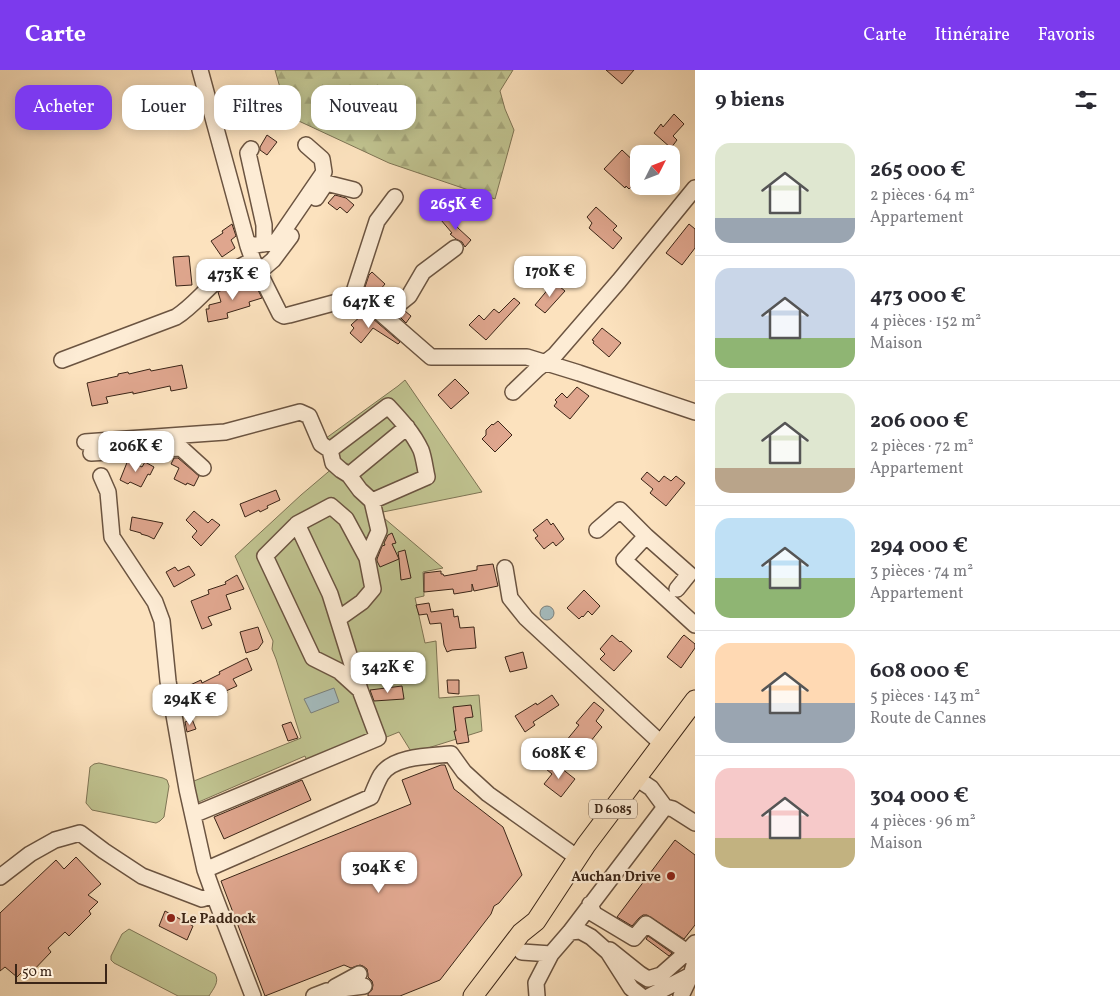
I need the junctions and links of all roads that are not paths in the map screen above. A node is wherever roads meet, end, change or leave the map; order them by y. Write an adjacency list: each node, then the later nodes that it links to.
1 (200, 70): 9 (street)
2 (306, 145): 7 (street)
3 (251, 150): 7 (street)
4 (695, 188): 13 (street)
5 (354, 190): 9 (street)
6 (395, 198): 10 (street)
7 (264, 244): 9 (street)
8 (455, 248): 11 (street)
9 (253, 259): 10 (street); 12 (street)
10 (352, 298): 11 (street)
11 (380, 313): 13 (street)
12 (62, 360)
13 (545, 362): 14 (street); 15 (street)
14 (513, 392)
15 (695, 412)
16 (407, 427): 17 (street); 19 (street); 21 (street)
17 (330, 450): 18 (street); 19 (street)
18 (203, 468)
19 (349, 475): 21 (street)
20 (101, 476): 35 (street)
21 (372, 501): 25 (street)
22 (297, 524): 25 (street); 28 (street); 30 (street)
23 (598, 530): 24 (street)
24 (646, 536): 27 (street); 29 (street)
25 (367, 558): 28 (street)
26 (506, 568): 32 (street)
27 (677, 589)
28 (338, 619): 30 (street)
29 (695, 625)
30 (360, 690): 35 (street)
31 (695, 700): 32 (main road, D 6085)
32 (662, 744): 33 (main road, D 6085)
33 (636, 778): 34 (street); 37 (main road, D 6085)
34 (665, 806): 36 (street); 41 (street)
35 (192, 815): 38 (street)
36 (695, 823)
37 (578, 858): 38 (street); 42 (main road, D 6085)
38 (206, 870): 40 (street)
39 (0, 877): 40 (street)
40 (214, 895): 52 (street)
41 (592, 909): 43 (street); 44 (street); 45 (street)
42 (536, 921): 46 (main road, D 6085); 50 (main road, D 6085)
43 (570, 932): 45 (street); 47 (street)
44 (691, 948): 45 (street); 48 (street)
45 (609, 951): 55 (street)
46 (522, 952): 47 (street); 50 (main road, D 6085)
47 (551, 954): 54 (street)
48 (691, 975): 56 (street); 57 (street); 58 (street); 59 (street)
49 (362, 980): 51 (street)
50 (485, 991): 53 (street)
51 (329, 995)
52 (253, 996)
53 (464, 996)
54 (537, 996)
55 (641, 996)
56 (650, 996)
57 (666, 996)
58 (675, 996)
59 (681, 996)

